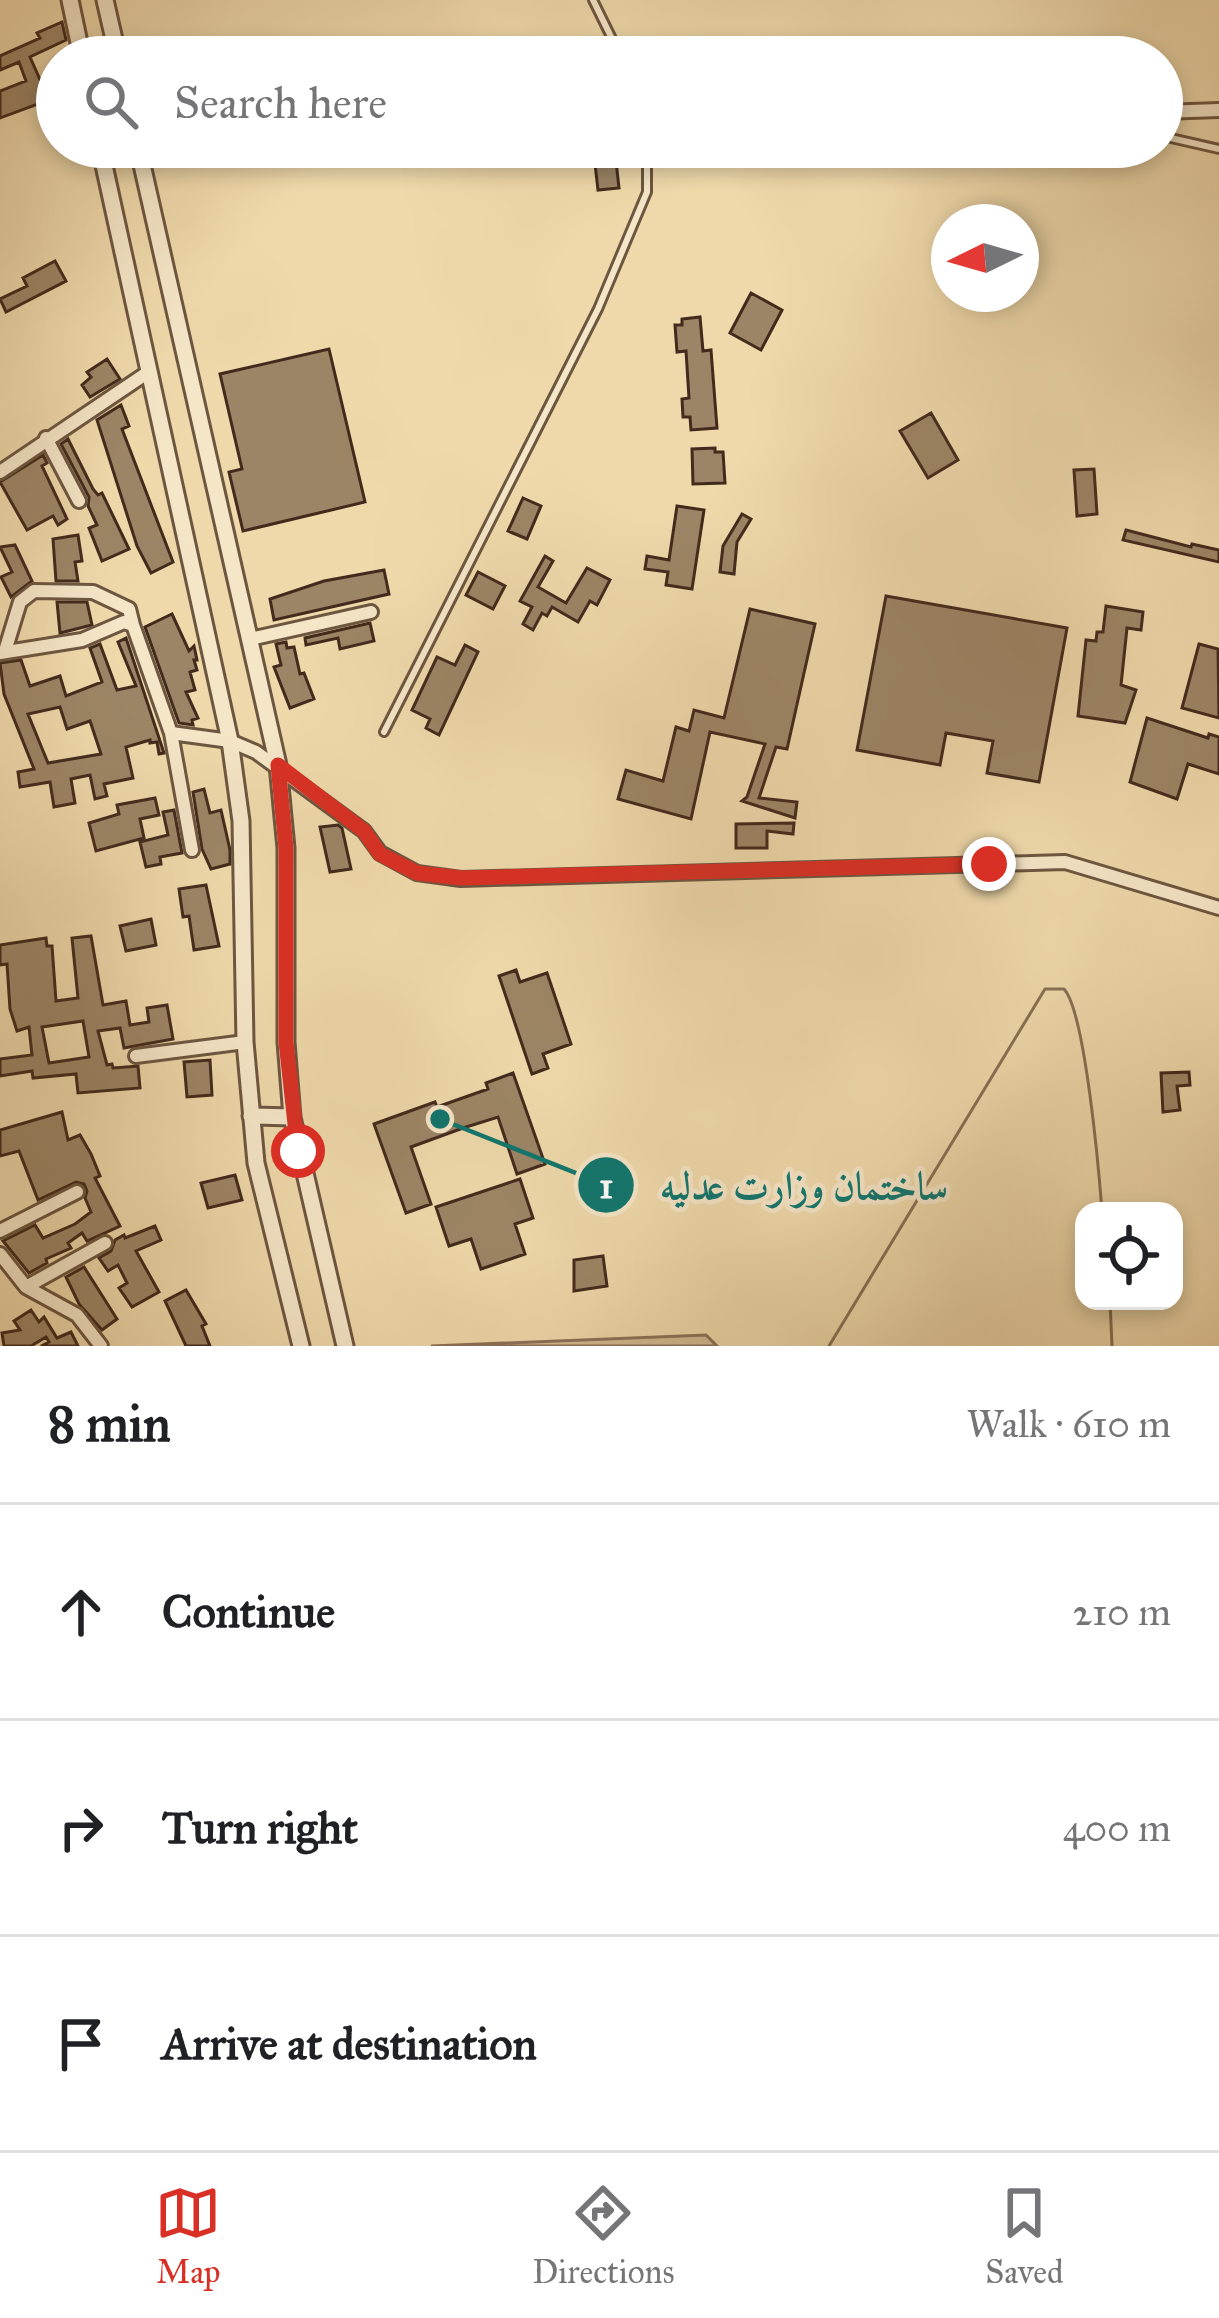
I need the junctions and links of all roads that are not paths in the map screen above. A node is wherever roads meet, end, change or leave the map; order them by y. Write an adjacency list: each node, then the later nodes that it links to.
1 (70, 0): 4 (street)
2 (105, 0): 5 (street)
3 (592, 0): 6 (lane)
4 (78, 36)
5 (113, 36)
6 (610, 36)
7 (1219, 110): 8 (street)
8 (1183, 111)
9 (1183, 141): 10 (lane)
10 (1219, 149)
11 (104, 168): 14 (street)
12 (143, 168): 20 (street)
13 (646, 168): 22 (lane)
14 (148, 373): 15 (street); 24 (street)
15 (46, 438): 16 (street); 17 (street)
16 (0, 472)
17 (79, 501)
18 (370, 612): 20 (street)
19 (133, 625): 21 (street); 21 (street); 23 (street)
20 (250, 639): 25 (street)
21 (3, 652)
22 (384, 732)
23 (171, 733): 24 (street); 26 (street)
24 (230, 741): 25 (street); 28 (street)
25 (278, 765): 27 (street); 31 (street)
26 (191, 850)
27 (1219, 908)
28 (245, 1042): 29 (street); 30 (street)
29 (136, 1056)
30 (251, 1116): 31 (street); 38 (street)
31 (292, 1117): 39 (street)
32 (77, 1192): 33 (street)
33 (0, 1231)
34 (105, 1243): 36 (street)
35 (0, 1254): 36 (street)
36 (26, 1287): 37 (street)
37 (101, 1346)
38 (301, 1346)
39 (346, 1346)

